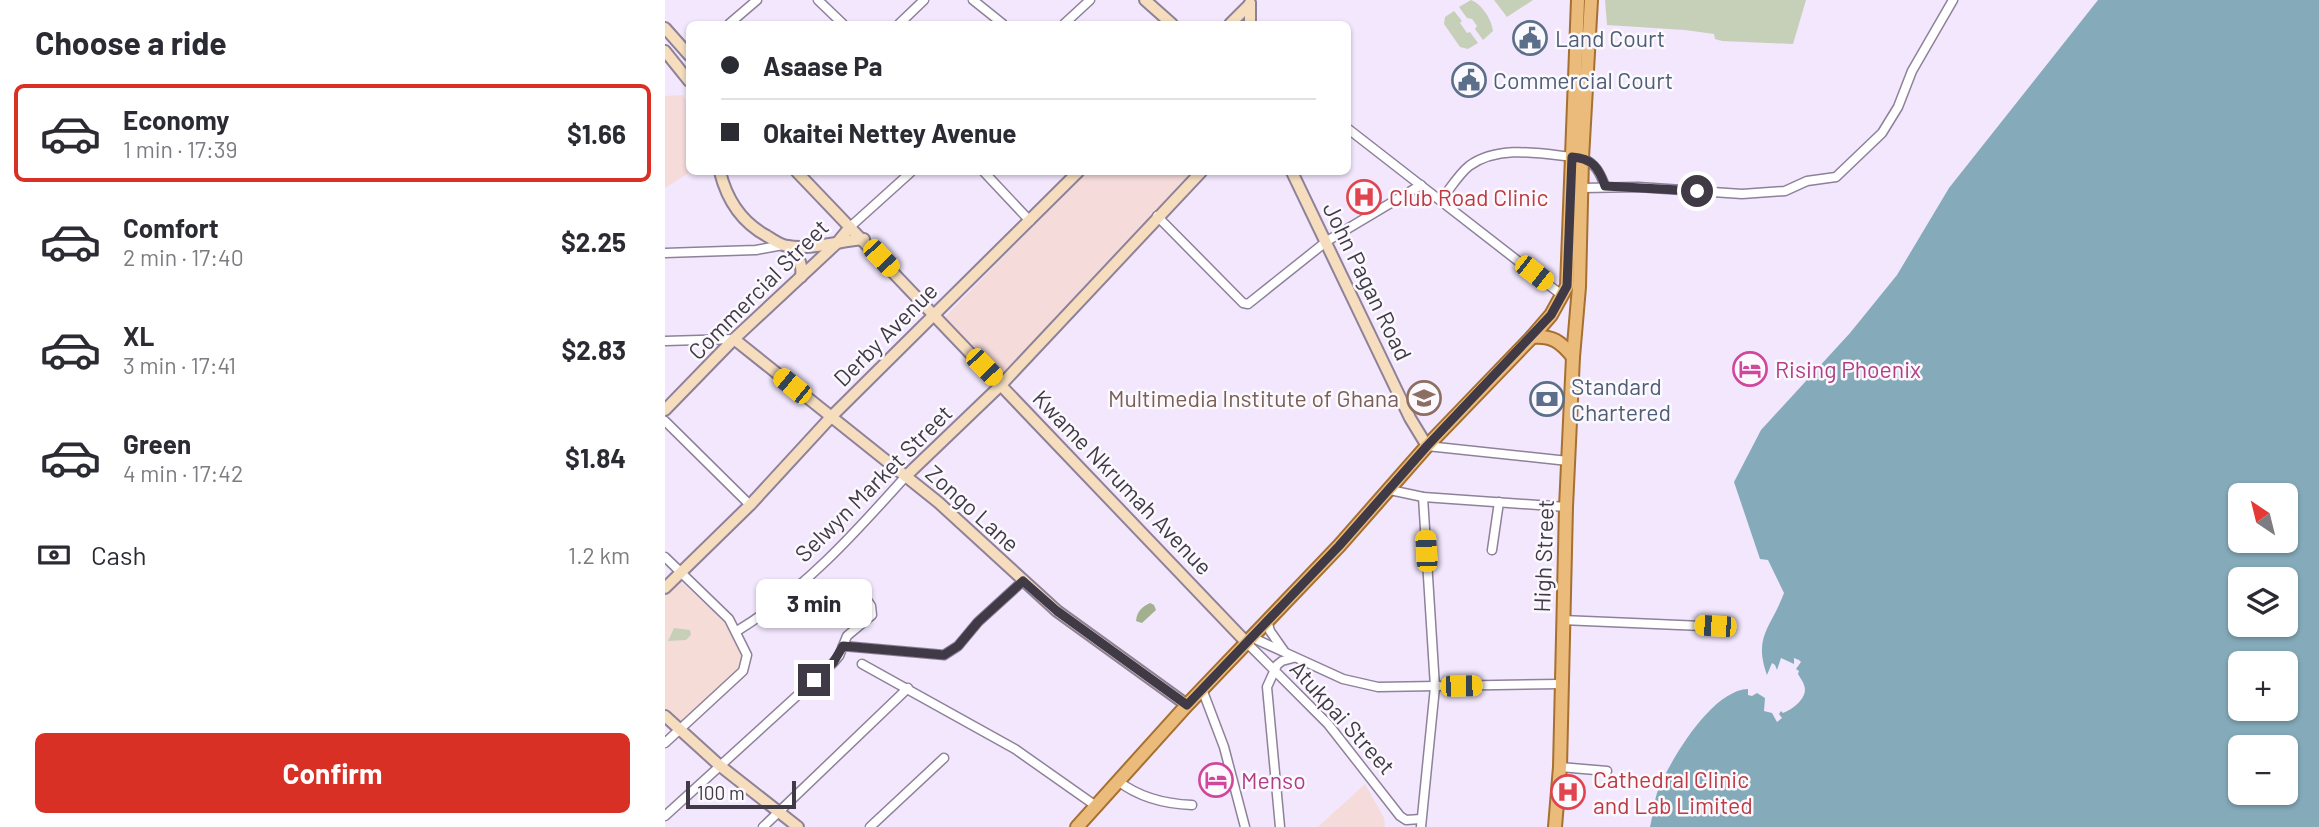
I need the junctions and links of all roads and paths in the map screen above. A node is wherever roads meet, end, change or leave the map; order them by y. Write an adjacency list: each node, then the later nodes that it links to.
1 (757, 0): 11 (street)
2 (818, 0): 12 (street)
3 (924, 0): 13 (street)
4 (973, 0): 14 (street)
5 (1090, 0): 15 (street)
6 (1145, 0): 16 (main road)
7 (1578, 0): 23 (main road)
8 (1591, 0): 23 (main road)
9 (1953, 0): 32 (street)
10 (1250, 10): 17 (main road)
11 (732, 21)
12 (840, 21)
13 (902, 21)
14 (999, 21)
15 (1067, 21)
16 (1169, 21)
17 (1234, 21)
18 (665, 28): 20 (main road)
19 (665, 51): 21 (main road)
20 (686, 52)
21 (686, 77)
22 (1351, 131): 31 (street)
23 (1577, 158): 32 (street); 33 (main road); 34 (street); 44 (main road)
24 (721, 175): 41 (main road)
25 (800, 175): 37 (main road, Kwame Nkrumah Avenue)
26 (908, 175): 37 (street)
27 (987, 175): 36 (street)
28 (1075, 175): 36 (main road, Derby Avenue)
29 (1198, 175): 35 (main road, Selwyn Market Street)
30 (1294, 175): 39 (main road, John Pagan Road)
31 (1422, 186): 34 (street); 39 (street)
32 (1605, 186): 33 (street)
33 (1582, 188): 44 (main road)
34 (1441, 200): 44 (street)
35 (1157, 216): 39 (street); 50 (main road, Selwyn Market Street)
36 (1030, 221): 45 (main road, Derby Avenue)
37 (850, 227): 38 (main road, Kwame Nkrumah Avenue); 40 (main road, Commercial Street)
38 (863, 239): 40 (main road); 45 (main road, Kwame Nkrumah Avenue)
39 (1327, 241): 54 (main road, John Pagan Road)
40 (837, 243): 41 (main road); 43 (main road, Commercial Street)
41 (785, 246): 42 (street); 43 (main road)
42 (665, 253)
43 (800, 277): 47 (main road, Commercial Street)
44 (1570, 290): 46 (main road); 49 (main road, High Street)
45 (935, 315): 50 (main road, Kwame Nkrumah Avenue); 52 (main road, Derby Avenue)
46 (1532, 337): 49 (main road); 54 (main road)
47 (734, 339): 48 (street); 51 (main road, Commercial Street); 52 (main road, Zongo Lane)
48 (665, 341)
49 (1573, 357): 55 (main road, High Street)
50 (1001, 384): 56 (main road, Selwyn Market Street); 72 (main road, Kwame Nkrumah Avenue)
51 (665, 410)
52 (831, 417): 56 (main road, Zongo Lane); 60 (main road, Derby Avenue)
53 (665, 421): 60 (street)
54 (1427, 446): 55 (street); 57 (main road)
55 (1568, 461): 61 (main road, High Street)
56 (906, 476): 65 (main road, Zongo Lane); 71 (street, Selwyn Market Street)
57 (1389, 490): 58 (street); 68 (main road)
58 (1423, 497): 59 (street); 79 (street)
59 (1499, 502): 61 (street); 62 (street)
60 (750, 505): 64 (main road, Derby Avenue)
61 (1566, 508): 69 (main road, High Street)
62 (1492, 550)
63 (665, 557): 64 (street)
64 (681, 573): 66 (main road, Derby Avenue); 71 (street)
65 (1023, 581): 73 (street); 82 (main road, Zongo Lane)
66 (665, 589)
67 (861, 591): 73 (street)
68 (1267, 620): 72 (main road); 74 (street)
69 (1562, 620): 70 (street); 78 (main road, High Street)
70 (1726, 626)
71 (737, 631): 84 (street)
72 (1249, 640): 74 (street); 77 (street, Atukpai Street); 81 (main road)
73 (843, 646): 87 (street)
74 (1284, 651): 75 (street)
75 (1293, 658): 77 (street); 79 (street)
76 (863, 664): 80 (street)
77 (1273, 670): 95 (street, Atukpai Street); 101 (street)
78 (1560, 684): 79 (street); 88 (main road, High Street)
79 (1435, 687): 95 (street)
80 (908, 688): 92 (street); 93 (street)
81 (1202, 689): 82 (main road); 100 (street)
82 (1187, 705): 90 (main road)
83 (665, 716): 84 (main road)
84 (681, 728): 85 (street); 87 (main road)
85 (665, 743)
86 (944, 758): 98 (street)
87 (719, 765): 93 (main road); 94 (street)
88 (1560, 767): 89 (street); 102 (main road, High Street)
89 (1607, 771)
90 (1118, 781): 91 (street); 92 (main road)
91 (1192, 805)
92 (1096, 806): 99 (main road)
93 (779, 811): 96 (street); 97 (main road)
94 (665, 816)
95 (1421, 823)
96 (762, 827)
97 (798, 827)
98 (870, 827)
99 (1077, 827)
100 (1245, 827)
101 (1280, 827)
102 (1555, 827)

